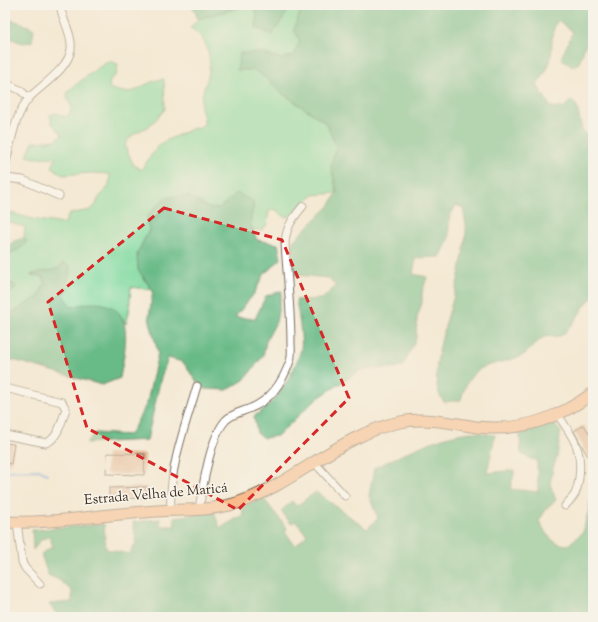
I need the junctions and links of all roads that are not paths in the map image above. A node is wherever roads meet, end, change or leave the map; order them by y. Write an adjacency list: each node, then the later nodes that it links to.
1 (60, 5): 3 (street)
2 (5, 83): 3 (street)
3 (29, 98): 4 (street)
4 (5, 166)
5 (5, 178): 6 (street)
6 (59, 196)
7 (303, 206): 16 (street)
8 (197, 386): 17 (street)
9 (5, 388): 12 (street)
10 (593, 393): 11 (main road, Estrada Velha de Maricá)
11 (558, 415): 13 (main road, Estrada Velha de Maricá); 15 (street)
12 (5, 435)
13 (313, 461): 14 (street); 16 (main road, Estrada Velha de Maricá)
14 (345, 496)
15 (565, 506)
16 (199, 509): 17 (main road, Estrada Velha de Maricá)
17 (171, 510): 19 (main road, Estrada Velha de Maricá)
18 (5, 522): 19 (main road, Estrada Velha de Maricá)
19 (17, 522): 20 (street)
20 (40, 584)

